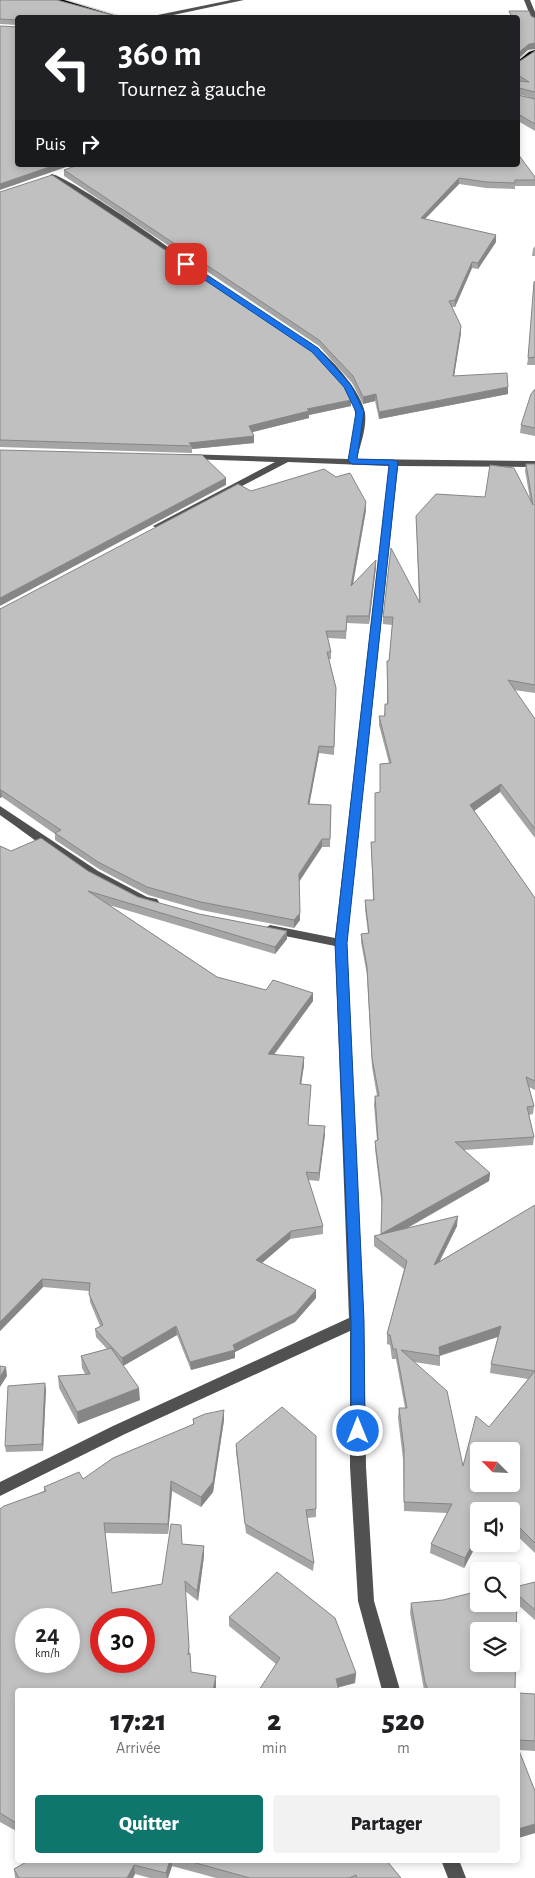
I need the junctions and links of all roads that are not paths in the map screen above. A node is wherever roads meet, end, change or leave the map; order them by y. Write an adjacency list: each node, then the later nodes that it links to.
1 (57, 0): 4 (main road)
2 (241, 0): 5 (street)
3 (527, 0): 6 (street)
4 (110, 15)
5 (162, 15)
6 (535, 20)
7 (535, 52): 8 (main road)
8 (520, 62)
9 (53, 176): 10 (street)
10 (186, 264)
11 (291, 334): 14 (street)
12 (180, 456): 13 (street)
13 (287, 460): 14 (street); 17 (street)
14 (352, 461): 15 (street)
15 (394, 462): 16 (street); 21 (street)
16 (535, 464)
17 (147, 532)
18 (0, 810): 19 (street)
19 (162, 905)
20 (256, 927): 21 (street)
21 (341, 943): 22 (street)
22 (357, 1321): 23 (street); 24 (street)
23 (0, 1489)
24 (389, 1688)
25 (451, 1863): 26 (street)
26 (457, 1878)

